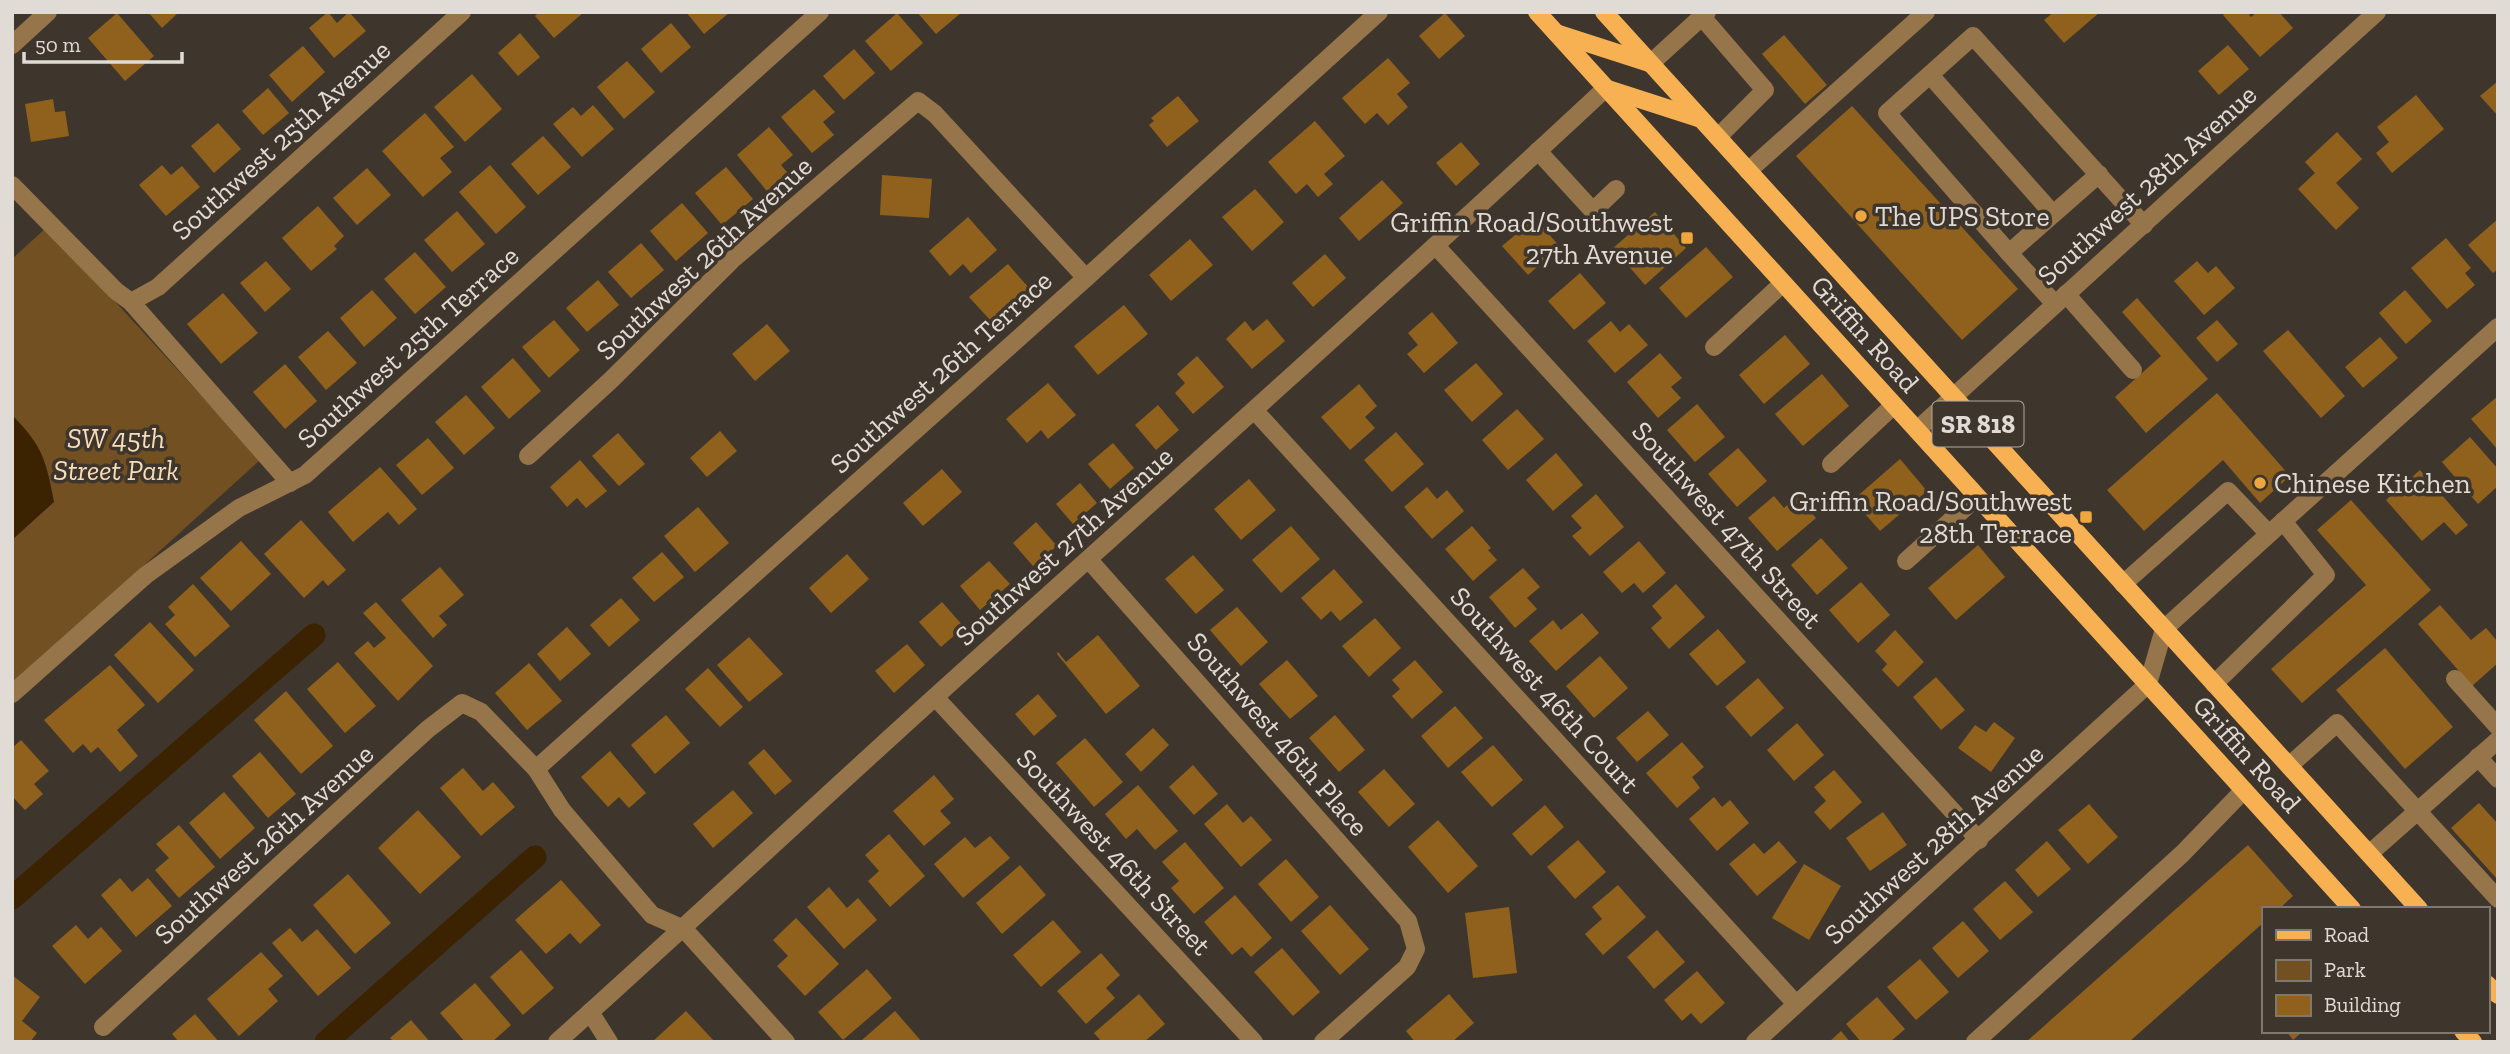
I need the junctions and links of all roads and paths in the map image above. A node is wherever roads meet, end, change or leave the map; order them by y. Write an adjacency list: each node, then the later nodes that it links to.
1 (48, 12): 11 (street)
2 (462, 12): 29 (street, Southwest 25th Avenue)
3 (820, 12): 39 (street, Southwest 25th Terrace)
4 (1379, 12): 26 (street, Southwest 26th Terrace)
5 (1537, 12): 10 (main road, Griffin Road / SR 818)
6 (1604, 12): 12 (main road, Griffin Road / SR 818)
7 (1926, 12): 18 (street)
8 (2377, 12): 23 (street, Southwest 28th Avenue)
9 (1705, 15): 12 (street); 16 (street)
10 (1556, 33): 12 (main road); 14 (main road, Griffin Road / SR 818)
11 (12, 45)
12 (1651, 64): 15 (main road, Griffin Road / SR 818)
13 (1930, 75): 19 (street); 22 (street); 25 (street)
14 (1606, 88): 15 (main road); 17 (street, Southwest 27th Avenue); 27 (main road, Griffin Road / SR 818)
15 (1701, 119): 16 (main road, Griffin Road / SR 818)
16 (1717, 137): 18 (main road, Griffin Road / SR 818)
17 (1538, 151): 21 (street); 24 (street, Southwest 27th Avenue)
18 (1748, 171): 33 (main road, Griffin Road / SR 818)
19 (2099, 174): 22 (street); 23 (street)
20 (12, 185): 29 (street)
21 (1616, 189)
22 (2053, 214): 25 (street)
23 (2144, 225): 28 (street, Southwest 28th Avenue)
24 (1436, 246): 35 (street, Southwest 27th Avenue); 60 (street, Southwest 47th Street)
25 (2009, 253): 28 (street)
26 (1086, 278): 37 (street, Southwest 26th Avenue); 56 (street, Southwest 26th Terrace)
27 (1783, 283): 31 (street); 34 (main road, Griffin Road / SR 818)
28 (2061, 299): 32 (street); 33 (street, Southwest 28th Avenue)
29 (131, 302): 39 (street)
30 (2498, 327): 41 (street)
31 (1714, 347)
32 (2133, 370)
33 (1953, 398): 36 (street, Southwest 28th Avenue); 45 (main road, Griffin Road / SR 818)
34 (1894, 405): 36 (main road, Griffin Road / SR 818); 38 (street)
35 (1255, 411): 43 (street, Southwest 27th Avenue); 66 (street, Southwest 46th Court)
36 (1917, 430): 40 (main road, Griffin Road / SR 818)
37 (528, 456)
38 (1831, 464)
39 (290, 483): 50 (street, Southwest 25th Terrace)
40 (1977, 496): 44 (street); 48 (main road, Griffin Road / SR 818)
41 (2283, 521): 42 (street); 49 (street)
42 (2269, 534): 45 (street); 46 (street)
43 (1089, 560): 51 (street, Southwest 27th Avenue); 73 (street, Southwest 46th Place)
44 (1906, 561)
45 (2123, 584): 46 (main road, Griffin Road / SR 818)
46 (2164, 629): 48 (street); 49 (main road, Griffin Road / SR 818)
47 (2455, 679): 52 (street)
48 (2148, 684): 58 (main road, Griffin Road / SR 818); 60 (street, Southwest 28th Avenue)
49 (2214, 684): 55 (main road, Griffin Road / SR 818)
50 (12, 694)
51 (935, 697): 65 (street, Southwest 27th Avenue); 72 (street, Southwest 46th Street)
52 (2498, 727)
53 (2498, 740): 54 (street)
54 (2478, 757): 57 (street); 59 (street)
55 (2289, 766): 59 (street); 61 (main road, Griffin Road / SR 818)
56 (536, 769): 65 (street); 68 (street, Southwest 26th Avenue)
57 (2498, 779)
58 (2244, 790): 63 (main road, Griffin Road / SR 818); 75 (street)
59 (2417, 810): 61 (street); 62 (street)
60 (1979, 840): 66 (street, Southwest 28th Avenue)
61 (2369, 854): 64 (main road, Griffin Road / SR 818)
62 (2498, 899)
63 (2350, 907)
64 (2417, 907)
65 (684, 929): 67 (street, Southwest 27th Avenue); 71 (street)
66 (1796, 1004): 74 (street, Southwest 28th Avenue)
67 (590, 1012): 69 (street, Southwest 27th Avenue); 70 (street)
68 (103, 1027)
69 (557, 1042)
70 (609, 1042)
71 (786, 1042)
72 (1254, 1042)
73 (1323, 1042)
74 (1755, 1042)
75 (1975, 1042)

